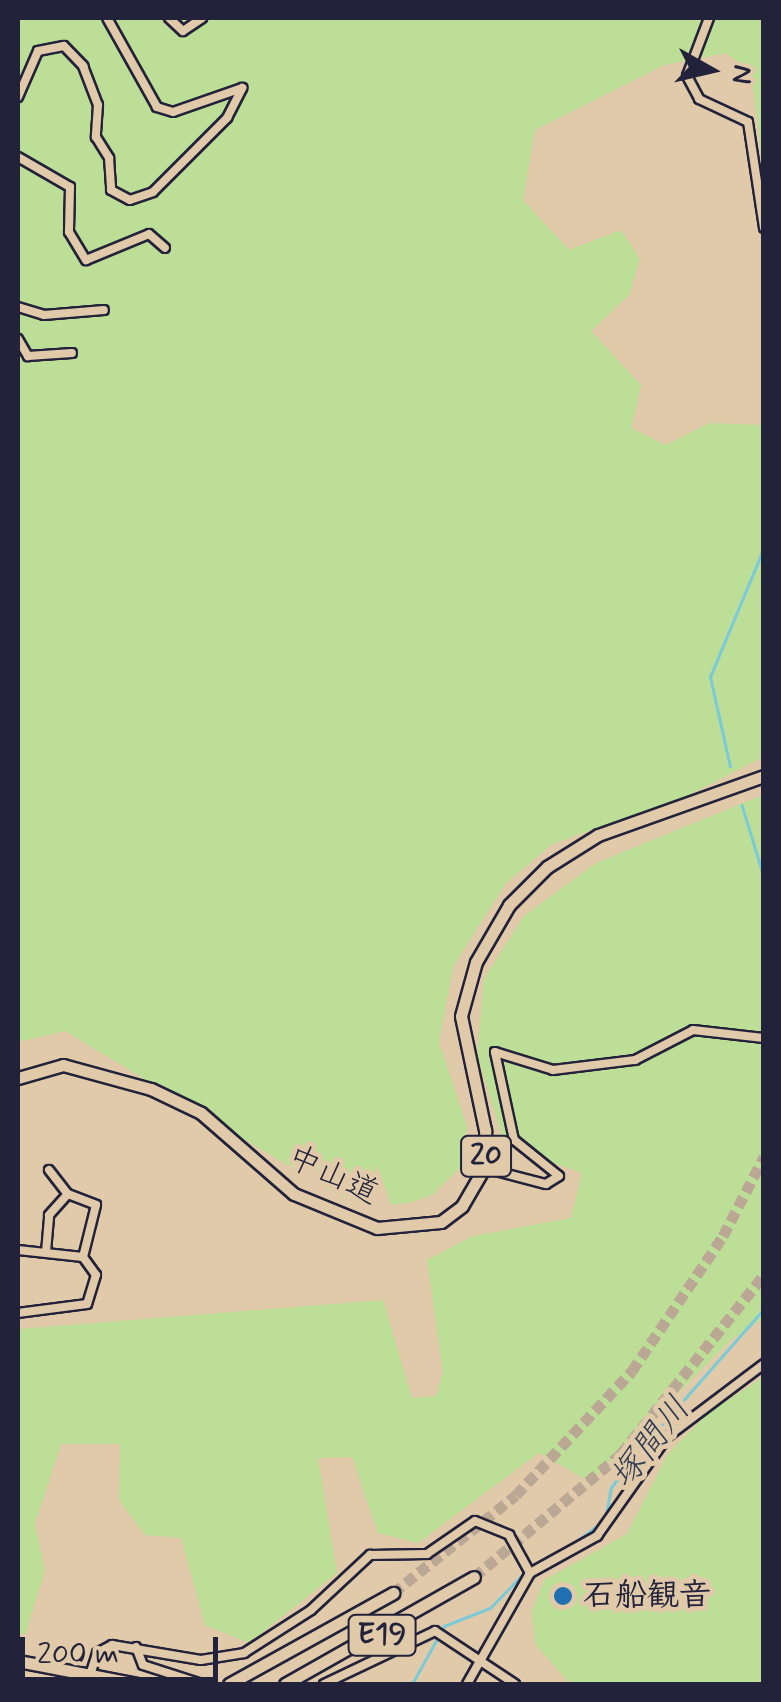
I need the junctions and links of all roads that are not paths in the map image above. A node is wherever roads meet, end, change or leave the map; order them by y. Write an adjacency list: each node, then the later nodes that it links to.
1 (107, 18): 5 (street)
2 (169, 18): 3 (street)
3 (202, 18)
4 (710, 18): 7 (street)
5 (18, 97)
6 (18, 157): 8 (street)
7 (764, 228)
8 (165, 248)
9 (18, 308): 10 (street)
10 (104, 310)
11 (18, 339): 12 (street)
12 (72, 353)
13 (764, 776): 16 (highway, 20)
14 (764, 1038): 16 (street)
15 (18, 1078): 16 (highway, 中山道 / 20)
16 (484, 1168)
17 (49, 1170): 18 (street)
18 (68, 1194): 20 (street); 21 (street)
19 (18, 1250): 20 (street)
20 (46, 1252): 21 (street)
21 (83, 1257): 22 (street)
22 (18, 1313)
23 (764, 1364): 24 (street)
24 (530, 1573): 28 (street); 30 (street)
25 (474, 1576): 29 (highway, E19)
26 (393, 1593): 27 (highway, E19)
27 (359, 1615): 35 (highway); 36 (highway, E19)
28 (136, 1648): 32 (street); 34 (street)
29 (354, 1651): 37 (highway, E19); 38 (highway)
30 (483, 1657): 39 (street); 40 (street); 41 (street)
31 (18, 1661): 32 (highway)
32 (90, 1674): 33 (highway)
33 (137, 1684)
34 (202, 1684)
35 (216, 1684)
36 (229, 1684)
37 (285, 1684)
38 (296, 1684)
39 (324, 1684)
40 (468, 1684)
41 (515, 1684)

